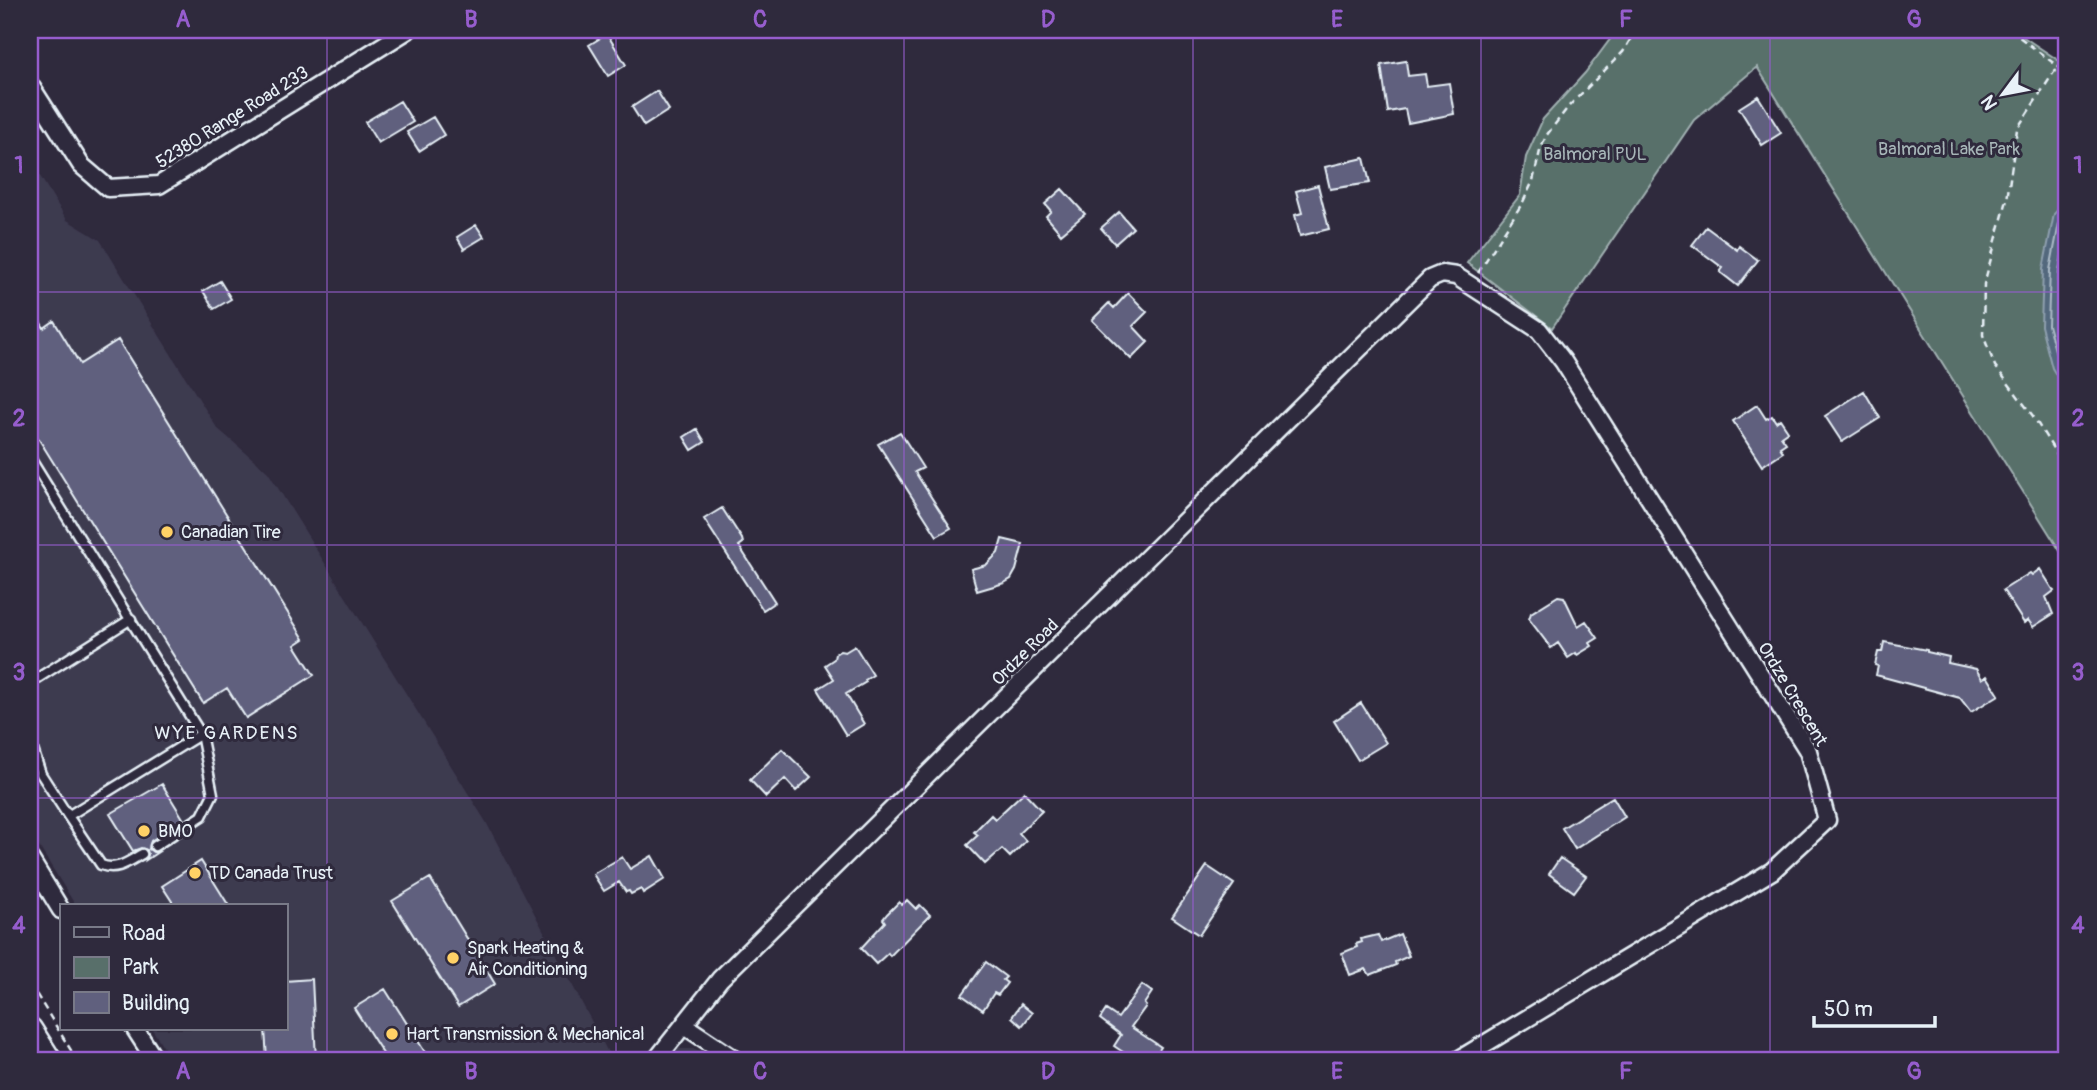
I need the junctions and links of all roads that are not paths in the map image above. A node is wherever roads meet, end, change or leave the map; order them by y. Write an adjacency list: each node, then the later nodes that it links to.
1 (408, 30): 2 (street, 52380 Range Road 233)
2 (30, 85)
3 (1430, 279): 14 (street, Ordze Road); 21 (street, Ordze Crescent)
4 (30, 458): 5 (lane)
5 (131, 619): 6 (lane); 7 (lane)
6 (30, 683)
7 (201, 734): 9 (lane); 10 (lane)
8 (30, 740): 9 (lane)
9 (68, 816): 11 (lane)
10 (155, 846)
11 (142, 855)
12 (30, 859): 13 (street)
13 (60, 908)
14 (685, 1026): 19 (street, Ordze Road); 20 (street)
15 (30, 1030): 17 (main road)
16 (136, 1030): 18 (street)
17 (49, 1060)
18 (155, 1060)
19 (656, 1060)
20 (736, 1060)
21 (1458, 1060)

